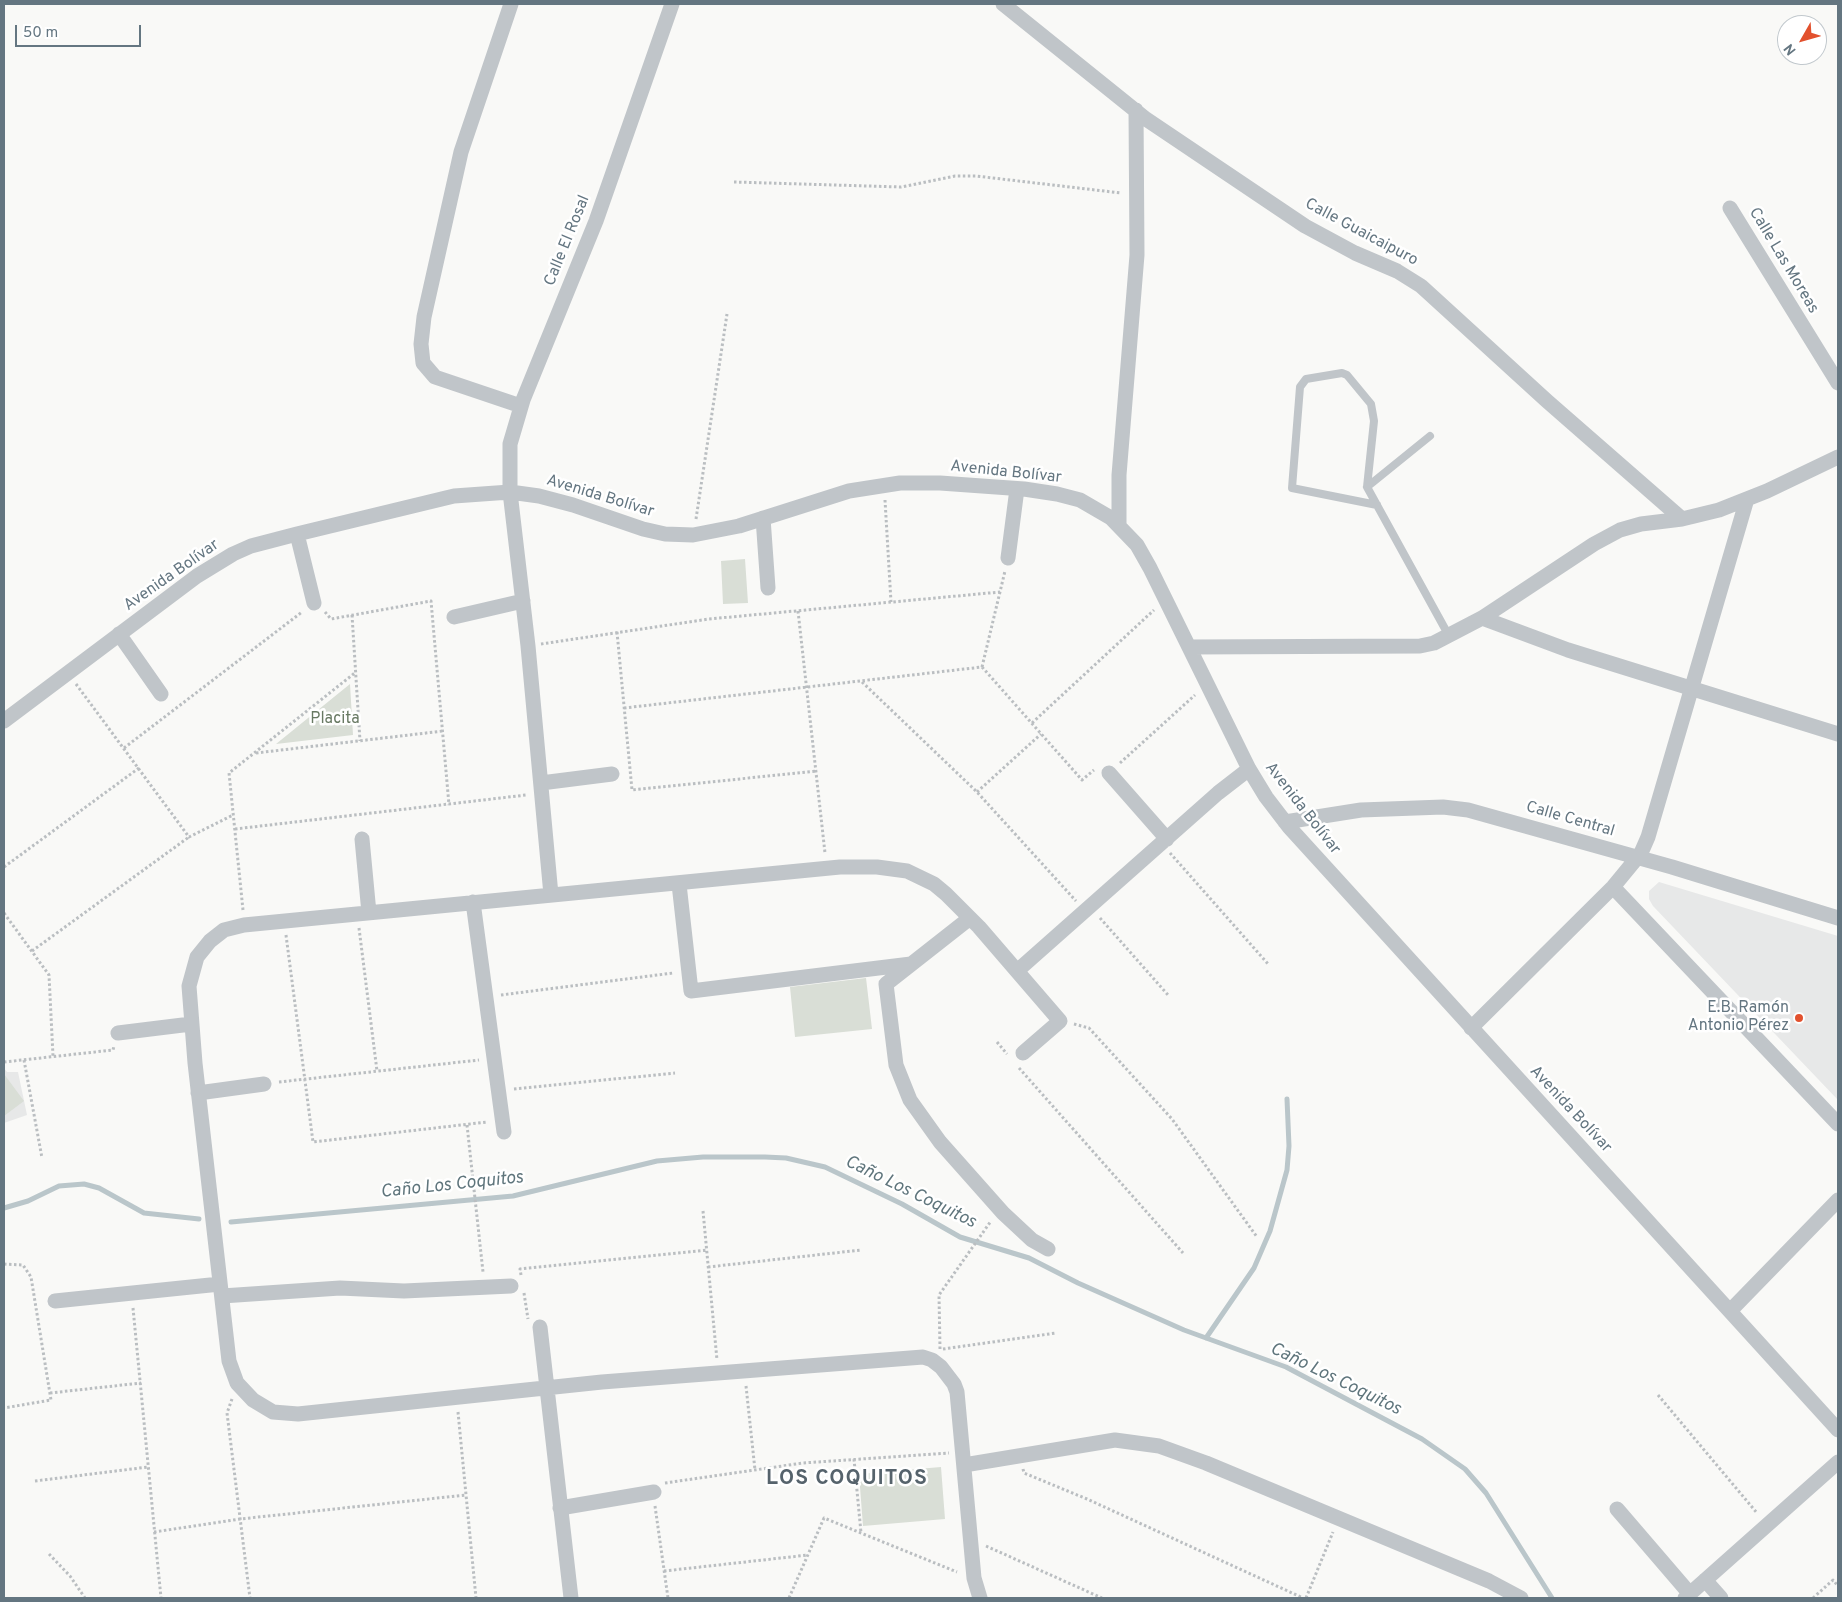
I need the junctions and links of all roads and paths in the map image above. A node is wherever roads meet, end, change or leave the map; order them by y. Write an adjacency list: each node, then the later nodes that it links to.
1 (511, 4): 10 (street)
2 (672, 4): 10 (street, Calle El Rosal)
3 (1003, 4): 4 (street, Calle Guaicaipuro)
4 (1136, 110): 6 (street); 20 (street, Calle Guaicaipuro)
5 (734, 182): 6 (path)
6 (1137, 195): 21 (street)
7 (1730, 208): 9 (street, Calle Las Moreas)
8 (727, 314): 23 (path)
9 (1838, 383)
10 (521, 406): 16 (street, Calle El Rosal)
11 (1430, 436): 14 (lane)
12 (1838, 457): 17 (street)
13 (884, 485): 15 (street, Avenida Bolívar); 19 (street, Avenida Bolívar); 29 (path)
14 (1367, 486): 18 (lane); 18 (lane)
15 (1017, 489): 21 (street, Avenida Bolívar); 24 (street)
16 (510, 492): 22 (street, Avenida Bolívar); 23 (street, Avenida Bolívar); 28 (street, Calle El Rosal)
17 (1747, 499): 20 (street); 45 (street)
18 (1377, 505): 37 (lane)
19 (763, 518): 23 (street, Avenida Bolívar); 25 (street)
20 (1682, 519): 34 (street)
21 (1119, 526): 27 (street, Avenida Bolívar)
22 (297, 534): 30 (street); 36 (street, Avenida Bolívar)
23 (693, 535)
24 (1008, 558): 26 (path)
25 (768, 588)
26 (1000, 592): 29 (path); 40 (path)
27 (1166, 600): 39 (street, Avenida Bolívar); 50 (path)
28 (523, 601): 33 (street); 38 (street, Calle El Rosal)
29 (891, 602): 31 (path)
30 (314, 603): 32 (path); 55 (path)
31 (798, 610): 35 (path); 46 (path)
32 (352, 615): 41 (path); 51 (path)
33 (454, 617)
34 (1482, 618): 37 (street); 45 (street)
35 (616, 632): 38 (path); 48 (path)
36 (119, 634): 42 (street, Avenida Bolívar); 47 (street)
37 (1449, 636): 39 (street)
38 (528, 646): 62 (street, Calle El Rosal)
39 (1189, 647): 44 (street, Avenida Bolívar)
40 (982, 667): 43 (path); 50 (path)
41 (356, 672): 54 (path); 56 (path)
42 (68, 673): 49 (street, Avenida Bolívar); 55 (path)
43 (862, 682): 46 (path); 63 (path)
44 (1206, 684): 58 (street, Avenida Bolívar); 60 (path)
45 (1692, 687): 53 (street); 71 (street)
46 (808, 688): 48 (path); 59 (path)
47 (161, 694)
48 (624, 708): 59 (path)
49 (4, 721)
50 (1032, 724): 52 (path)
51 (443, 731): 54 (path); 64 (path)
52 (1041, 734): 60 (path); 63 (path)
53 (1838, 734)
54 (360, 741): 56 (path)
55 (124, 748): 57 (path)
56 (255, 753): 65 (path)
57 (139, 768): 68 (path); 72 (path)
58 (1249, 769): 66 (street, Avenida Bolívar); 70 (street)
59 (817, 771): 73 (path)
60 (1109, 773): 70 (street)
61 (612, 774): 62 (street)
62 (541, 788): 64 (path); 76 (street, Calle El Rosal)
63 (977, 792): 78 (path)
64 (449, 805): 67 (path)
65 (233, 815): 67 (path); 68 (path)
66 (1285, 822): 71 (street, Calle Central); 94 (street, Avenida Bolívar)
67 (235, 829): 84 (path)
68 (189, 837): 85 (path)
69 (362, 839): 80 (street)
70 (1164, 841): 78 (street); 87 (path)
71 (1637, 858): 75 (street); 82 (street, Calle Central)
72 (4, 867)
73 (827, 868): 74 (street); 81 (street)
74 (679, 884): 76 (street); 89 (street)
75 (1613, 887): 94 (street); 108 (street)
76 (551, 895): 77 (street)
77 (473, 902): 80 (street); 91 (street)
78 (1087, 909): 88 (street); 90 (path)
79 (4, 913): 85 (path)
80 (363, 913): 83 (street); 102 (path)
81 (970, 918): 86 (street); 88 (street)
82 (1838, 918)
83 (284, 921): 84 (street); 104 (path)
84 (244, 925): 93 (street)
85 (32, 951): 98 (path)
86 (912, 964): 89 (street); 116 (street)
87 (1269, 965)
88 (1017, 971): 92 (street)
89 (689, 972): 91 (path)
90 (1168, 995)
91 (486, 996): 99 (street)
92 (1060, 1021): 97 (street); 115 (path)
93 (191, 1024): 95 (street); 107 (street)
94 (1471, 1028): 127 (street, Avenida Bolívar)
95 (118, 1033): 98 (path)
96 (997, 1042): 119 (path)
97 (1023, 1053)
98 (53, 1056): 100 (path)
99 (494, 1058): 102 (path); 106 (street)
100 (24, 1060): 101 (path); 111 (path)
101 (4, 1062)
102 (376, 1071): 104 (path)
103 (675, 1073): 106 (path)
104 (304, 1079): 105 (path); 109 (path)
105 (264, 1084): 107 (street)
106 (499, 1090): 110 (street)
107 (198, 1093): 124 (street)
108 (1838, 1124)
109 (467, 1125): 110 (path); 123 (path)
110 (503, 1126)
111 (42, 1158)
112 (1838, 1200): 127 (street)
113 (703, 1211): 117 (path)
114 (979, 1237): 130 (path)
115 (1257, 1237)
116 (1048, 1249)
117 (707, 1250): 121 (path); 122 (path)
118 (861, 1250): 121 (path)
119 (1183, 1253)
120 (4, 1264): 137 (path)
121 (708, 1267): 133 (path)
122 (518, 1283): 123 (street); 128 (path)
123 (484, 1287): 124 (street)
124 (221, 1290): 125 (street); 135 (street)
125 (132, 1293): 126 (street); 134 (path)
126 (54, 1301)
127 (1730, 1311): 141 (street, Avenida Bolívar)
128 (540, 1327): 136 (street)
129 (1056, 1333): 130 (path)
130 (940, 1349): 131 (path)
131 (941, 1366): 132 (street); 143 (street)
132 (744, 1370): 133 (street); 147 (path)
133 (718, 1373): 136 (street)
134 (141, 1383): 137 (path); 146 (path)
135 (237, 1383): 139 (street); 153 (path)
136 (547, 1388): 139 (street); 151 (street)
137 (50, 1393): 140 (path)
138 (1658, 1395): 155 (path)
139 (456, 1398): 150 (path)
140 (4, 1408)
141 (1838, 1430)
142 (1019, 1456): 143 (street); 154 (street); 175 (path)
143 (963, 1458): 144 (path); 158 (street)
144 (854, 1459): 147 (path); 157 (path)
145 (1838, 1462): 155 (street)
146 (148, 1467): 148 (path); 156 (path)
147 (754, 1470): 149 (path)
148 (35, 1481)
149 (654, 1492): 151 (street); 161 (path)
150 (466, 1495): 153 (path); 169 (path)
151 (560, 1508): 170 (street)
152 (1617, 1508): 165 (street)
153 (240, 1518): 156 (path); 168 (path)
154 (1339, 1518): 175 (path); 176 (street)
155 (1767, 1526): 163 (street)
156 (154, 1532): 167 (path)
157 (861, 1533): 160 (path); 162 (path)
158 (971, 1540): 162 (street); 174 (path)
159 (49, 1554): 166 (path)
160 (809, 1555): 161 (path); 172 (path)
161 (664, 1571): 171 (path)
162 (974, 1578): 173 (street)
163 (1705, 1580): 165 (street); 177 (street)
164 (1838, 1586): 178 (path)
165 (1688, 1596)
166 (85, 1598)
167 (161, 1598)
168 (250, 1598)
169 (476, 1598)
170 (571, 1598)
171 (668, 1598)
172 (789, 1598)
173 (980, 1598)
174 (1102, 1598)
175 (1304, 1598)
176 (1521, 1598)
177 (1722, 1598)
178 (1813, 1598)

